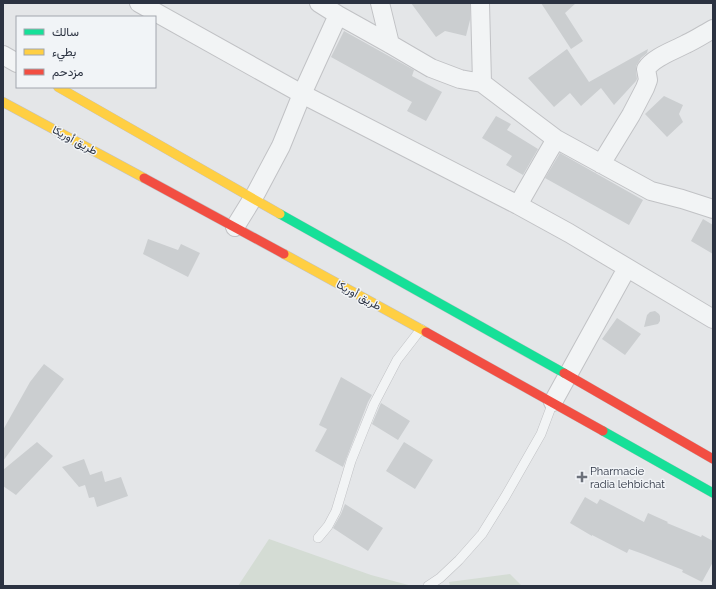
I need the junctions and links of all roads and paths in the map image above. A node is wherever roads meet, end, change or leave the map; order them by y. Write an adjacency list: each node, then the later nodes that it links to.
1 (139, 3): 5 (street)
2 (319, 3): 6 (street)
3 (380, 3): 8 (street)
4 (480, 3): 11 (street)
5 (169, 10): 13 (street)
6 (338, 15): 8 (street); 13 (street)
7 (713, 29): 16 (street)
8 (390, 44): 11 (street)
9 (3, 55): 10 (street)
10 (16, 62)
11 (482, 83): 15 (street)
12 (60, 88): 17 (street)
13 (302, 94): 17 (street); 18 (street)
14 (3, 102): 20 (street, طريق أوريكا)
15 (556, 139): 16 (street); 18 (street)
16 (601, 164): 19 (street)
17 (252, 199): 20 (street); 24 (street)
18 (518, 205): 21 (street)
19 (713, 209)
20 (235, 227): 23 (street, طريق أوريكا)
21 (627, 268): 22 (street); 24 (street)
22 (713, 319)
23 (421, 329): 25 (street, طريق أوريكا); 28 (lane)
24 (568, 375): 25 (street); 26 (street)
25 (553, 402): 27 (street, طريق أوريكا); 29 (lane)
26 (713, 459)
27 (713, 493)
28 (318, 538)
29 (428, 586)

